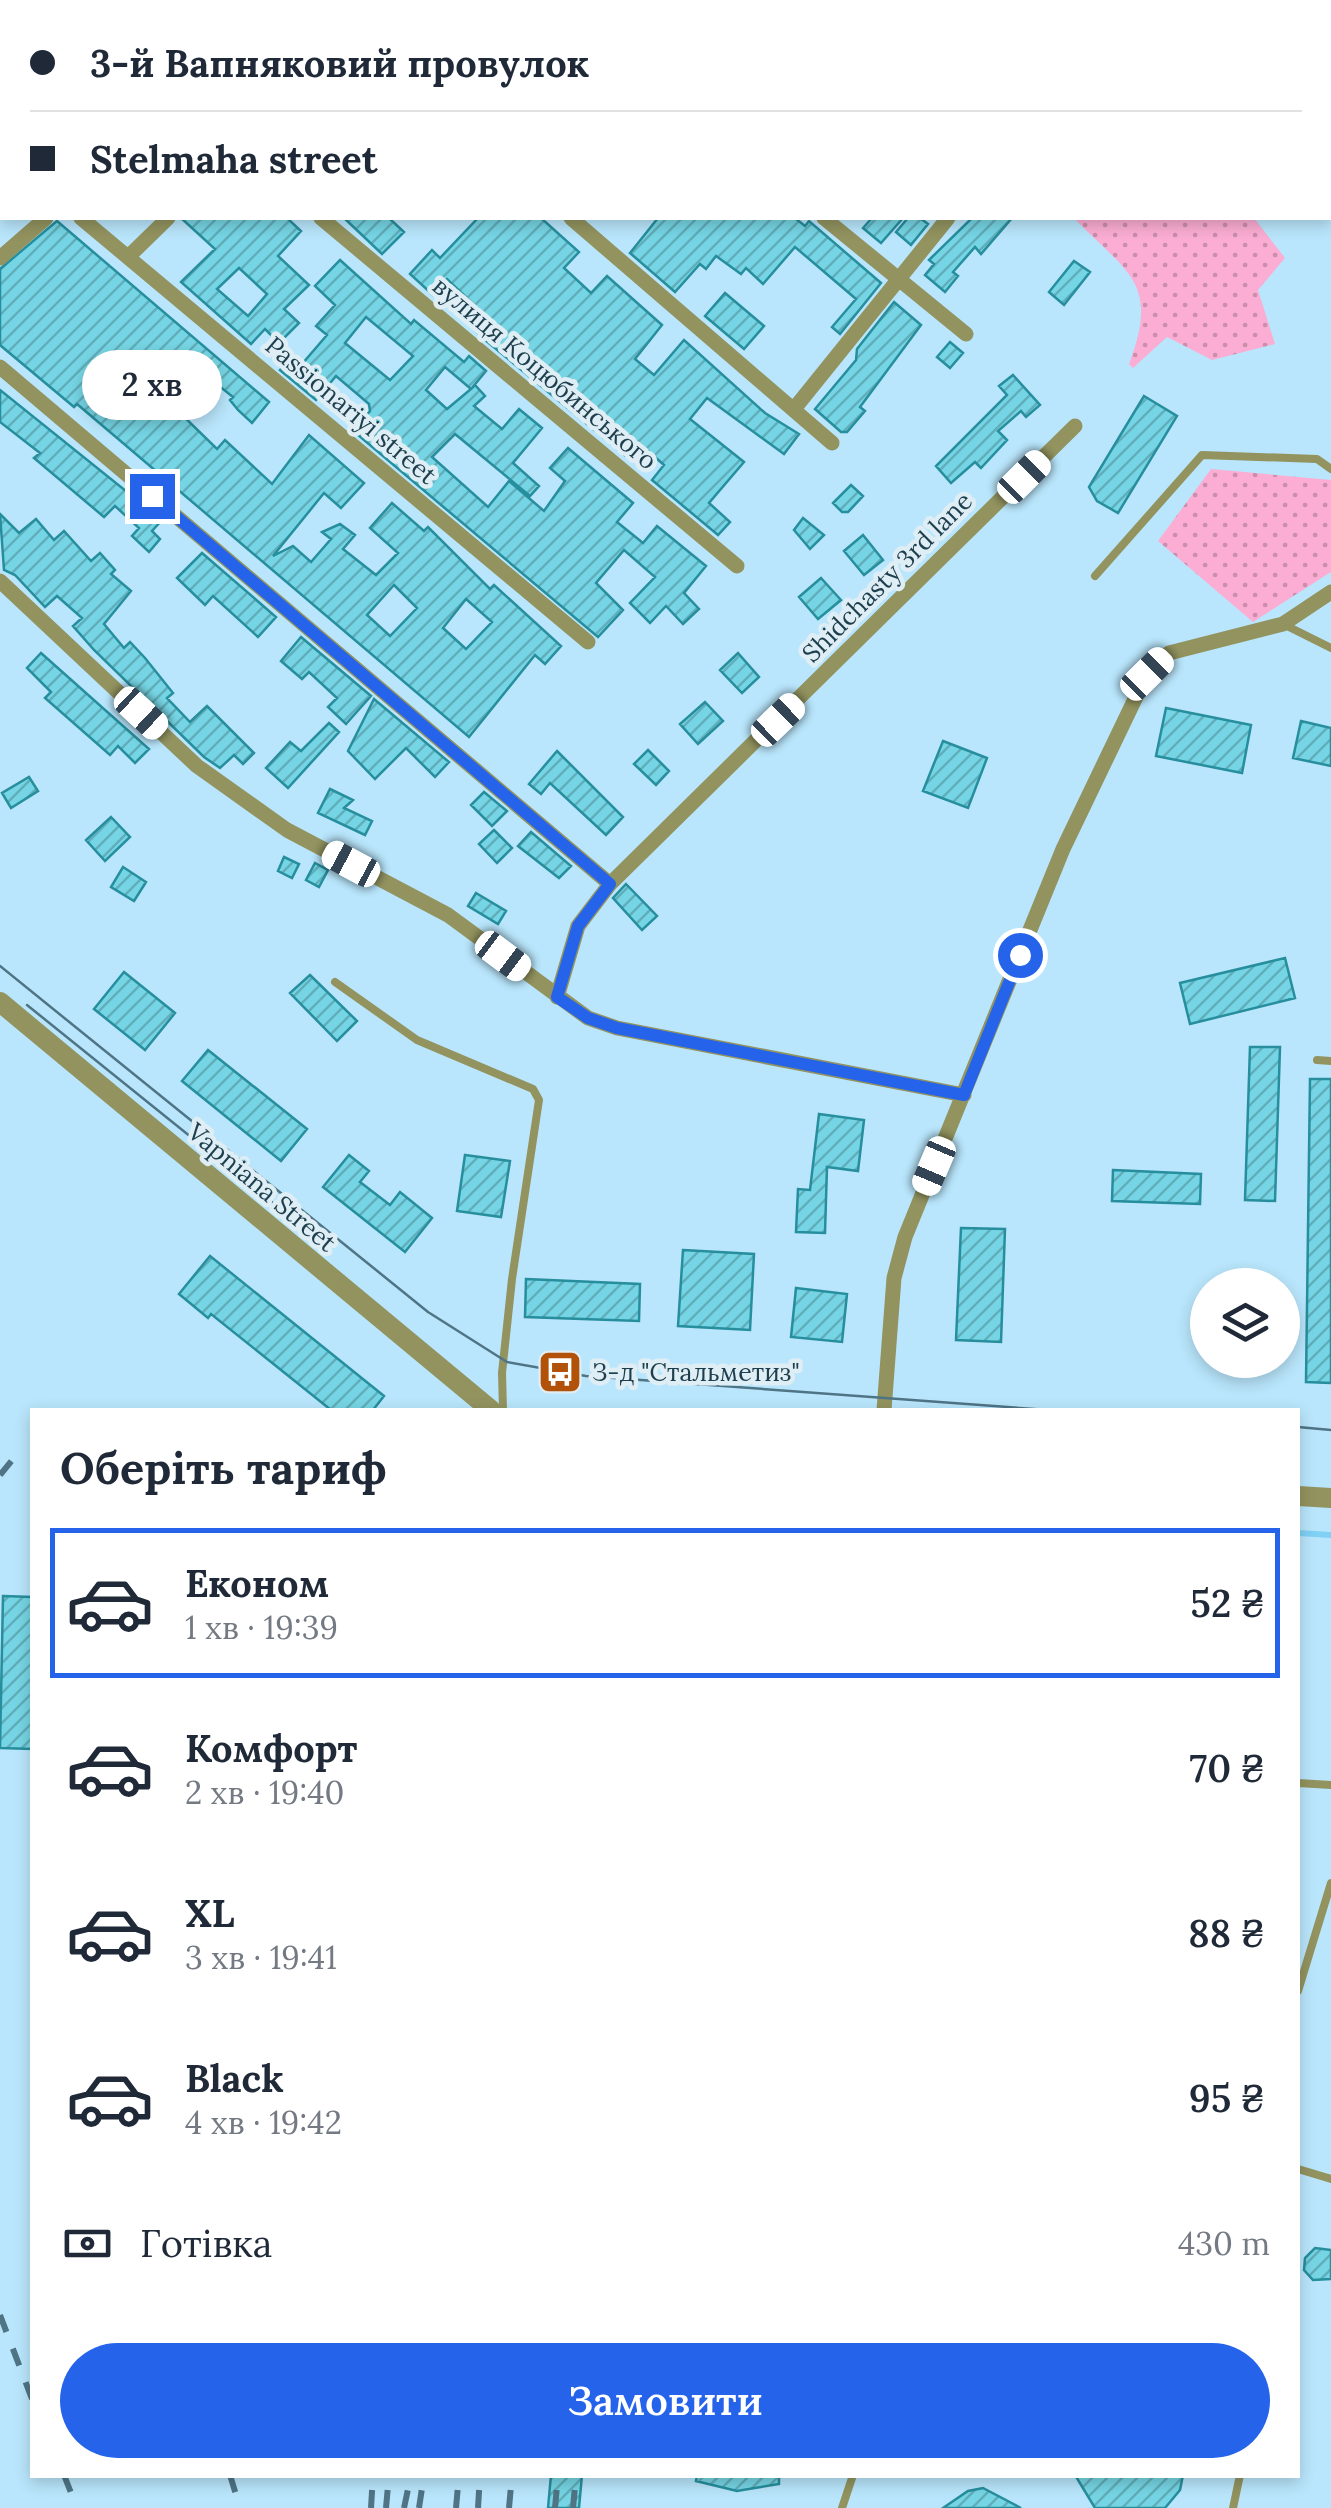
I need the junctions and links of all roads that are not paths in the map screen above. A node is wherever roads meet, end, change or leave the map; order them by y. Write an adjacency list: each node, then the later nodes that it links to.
1 (44, 220): 9 (street)
2 (84, 220): 8 (street, Passionariyi street)
3 (166, 220): 8 (street)
4 (324, 220): 17 (street, вулиця Коцюбинського)
5 (573, 220): 13 (street)
6 (826, 220): 10 (street)
7 (946, 220): 10 (street)
8 (129, 256): 22 (street, Passionariyi street)
9 (0, 258)
10 (898, 279): 11 (street); 13 (street)
11 (966, 334)
12 (0, 367): 24 (street)
13 (794, 410): 15 (street)
14 (1075, 426): 24 (street, Shidchasty 3rd lane)
15 (832, 443)
16 (1331, 468): 18 (lane)
17 (736, 566)
18 (1095, 576)
19 (0, 581): 26 (street)
20 (1331, 592): 21 (street)
21 (1283, 624): 23 (lane); 30 (street)
22 (588, 642)
23 (1331, 648)
24 (610, 884): 26 (street, Shidchasty 3rd lane)
25 (335, 982): 32 (lane)
26 (557, 997): 30 (street)
27 (0, 1002): 31 (street, Vapniana Street)
28 (1317, 1060): 29 (lane)
29 (1331, 1061)
30 (964, 1095): 33 (street)
31 (489, 1408)
32 (503, 1408)
33 (884, 1408)
34 (1300, 1496): 35 (street)
35 (1331, 1498)
36 (1300, 1783): 37 (lane)
37 (1331, 1785)
38 (1331, 1882): 39 (lane)
39 (1300, 1984)
40 (1300, 2170): 41 (lane)
41 (1331, 2179)
42 (853, 2478): 44 (lane)
43 (1239, 2478): 45 (lane)
44 (842, 2508)
45 (1234, 2508)

